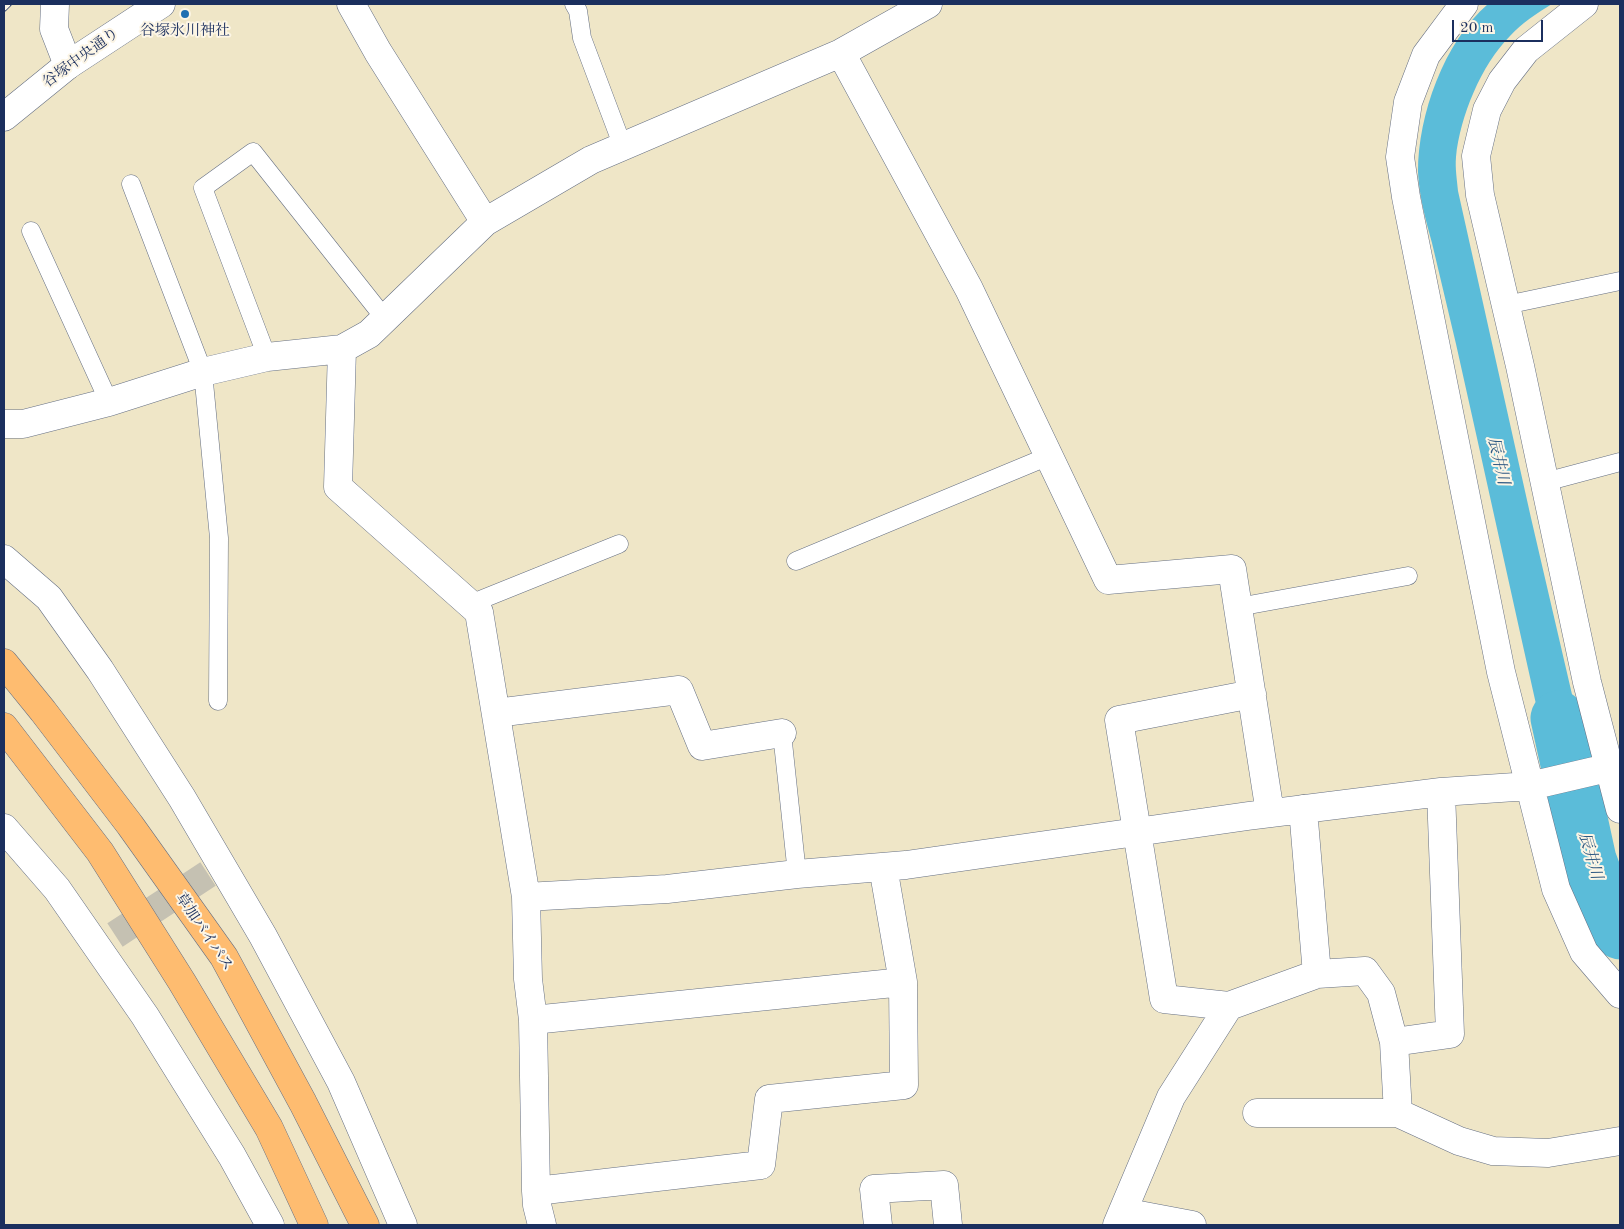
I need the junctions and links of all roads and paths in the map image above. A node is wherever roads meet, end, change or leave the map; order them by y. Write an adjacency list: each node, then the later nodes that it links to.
1 (55, 4): 9 (street)
2 (161, 4): 9 (street, 谷塚中央通り)
3 (351, 4): 13 (street)
4 (574, 4): 11 (lane)
5 (928, 4): 8 (street)
6 (1464, 4): 39 (street)
7 (1584, 4): 16 (street)
8 (841, 53): 11 (street); 23 (street)
9 (68, 65): 10 (street, 谷塚中央通り)
10 (4, 117)
11 (623, 146): 13 (street)
12 (131, 184): 20 (lane)
13 (485, 222): 17 (street)
14 (31, 231): 21 (lane)
15 (1620, 281): 16 (lane)
16 (1506, 305): 25 (street)
17 (386, 320): 18 (street); 19 (lane)
18 (342, 348): 19 (street); 30 (street)
19 (267, 357): 20 (street)
20 (203, 372): 21 (street); 34 (lane)
21 (109, 402): 22 (street)
22 (4, 424)
23 (1049, 456): 28 (lane); 31 (street)
24 (1620, 462): 25 (lane)
25 (1545, 482): 38 (street)
26 (619, 544): 30 (lane)
27 (4, 560): 63 (street)
28 (796, 561)
29 (1408, 576): 31 (lane)
30 (470, 604): 35 (street)
31 (1238, 607): 33 (street)
32 (4, 663): 62 (highway, 草加バイパス)
33 (1252, 694): 43 (street); 45 (street)
34 (218, 701)
35 (496, 713): 37 (street); 48 (street)
36 (4, 727): 61 (highway)
37 (782, 733): 47 (lane)
38 (1610, 768): 39 (street); 42 (street)
39 (1537, 785): 40 (street); 51 (street)
40 (1441, 792): 41 (street); 54 (street)
41 (1303, 809): 43 (street); 49 (street)
42 (1620, 809)
43 (1270, 813): 45 (street)
44 (4, 828): 60 (street)
45 (1136, 832): 46 (street); 52 (street)
46 (882, 867): 47 (street); 50 (street)
47 (797, 874): 48 (street)
48 (526, 897): 53 (street)
49 (1317, 974): 52 (street); 54 (street)
50 (903, 982): 53 (street); 58 (street)
51 (1620, 994)
52 (1229, 1006): 59 (street)
53 (533, 1020): 58 (street)
54 (1394, 1042): 56 (street)
55 (1258, 1113): 56 (street)
56 (1398, 1113): 57 (street)
57 (1620, 1141)
58 (536, 1191): 64 (street)
59 (1120, 1219): 67 (street)
60 (270, 1225)
61 (314, 1225)
62 (365, 1225)
63 (403, 1225)
64 (542, 1225)
65 (878, 1225): 66 (street)
66 (948, 1225)
67 (1192, 1225)

